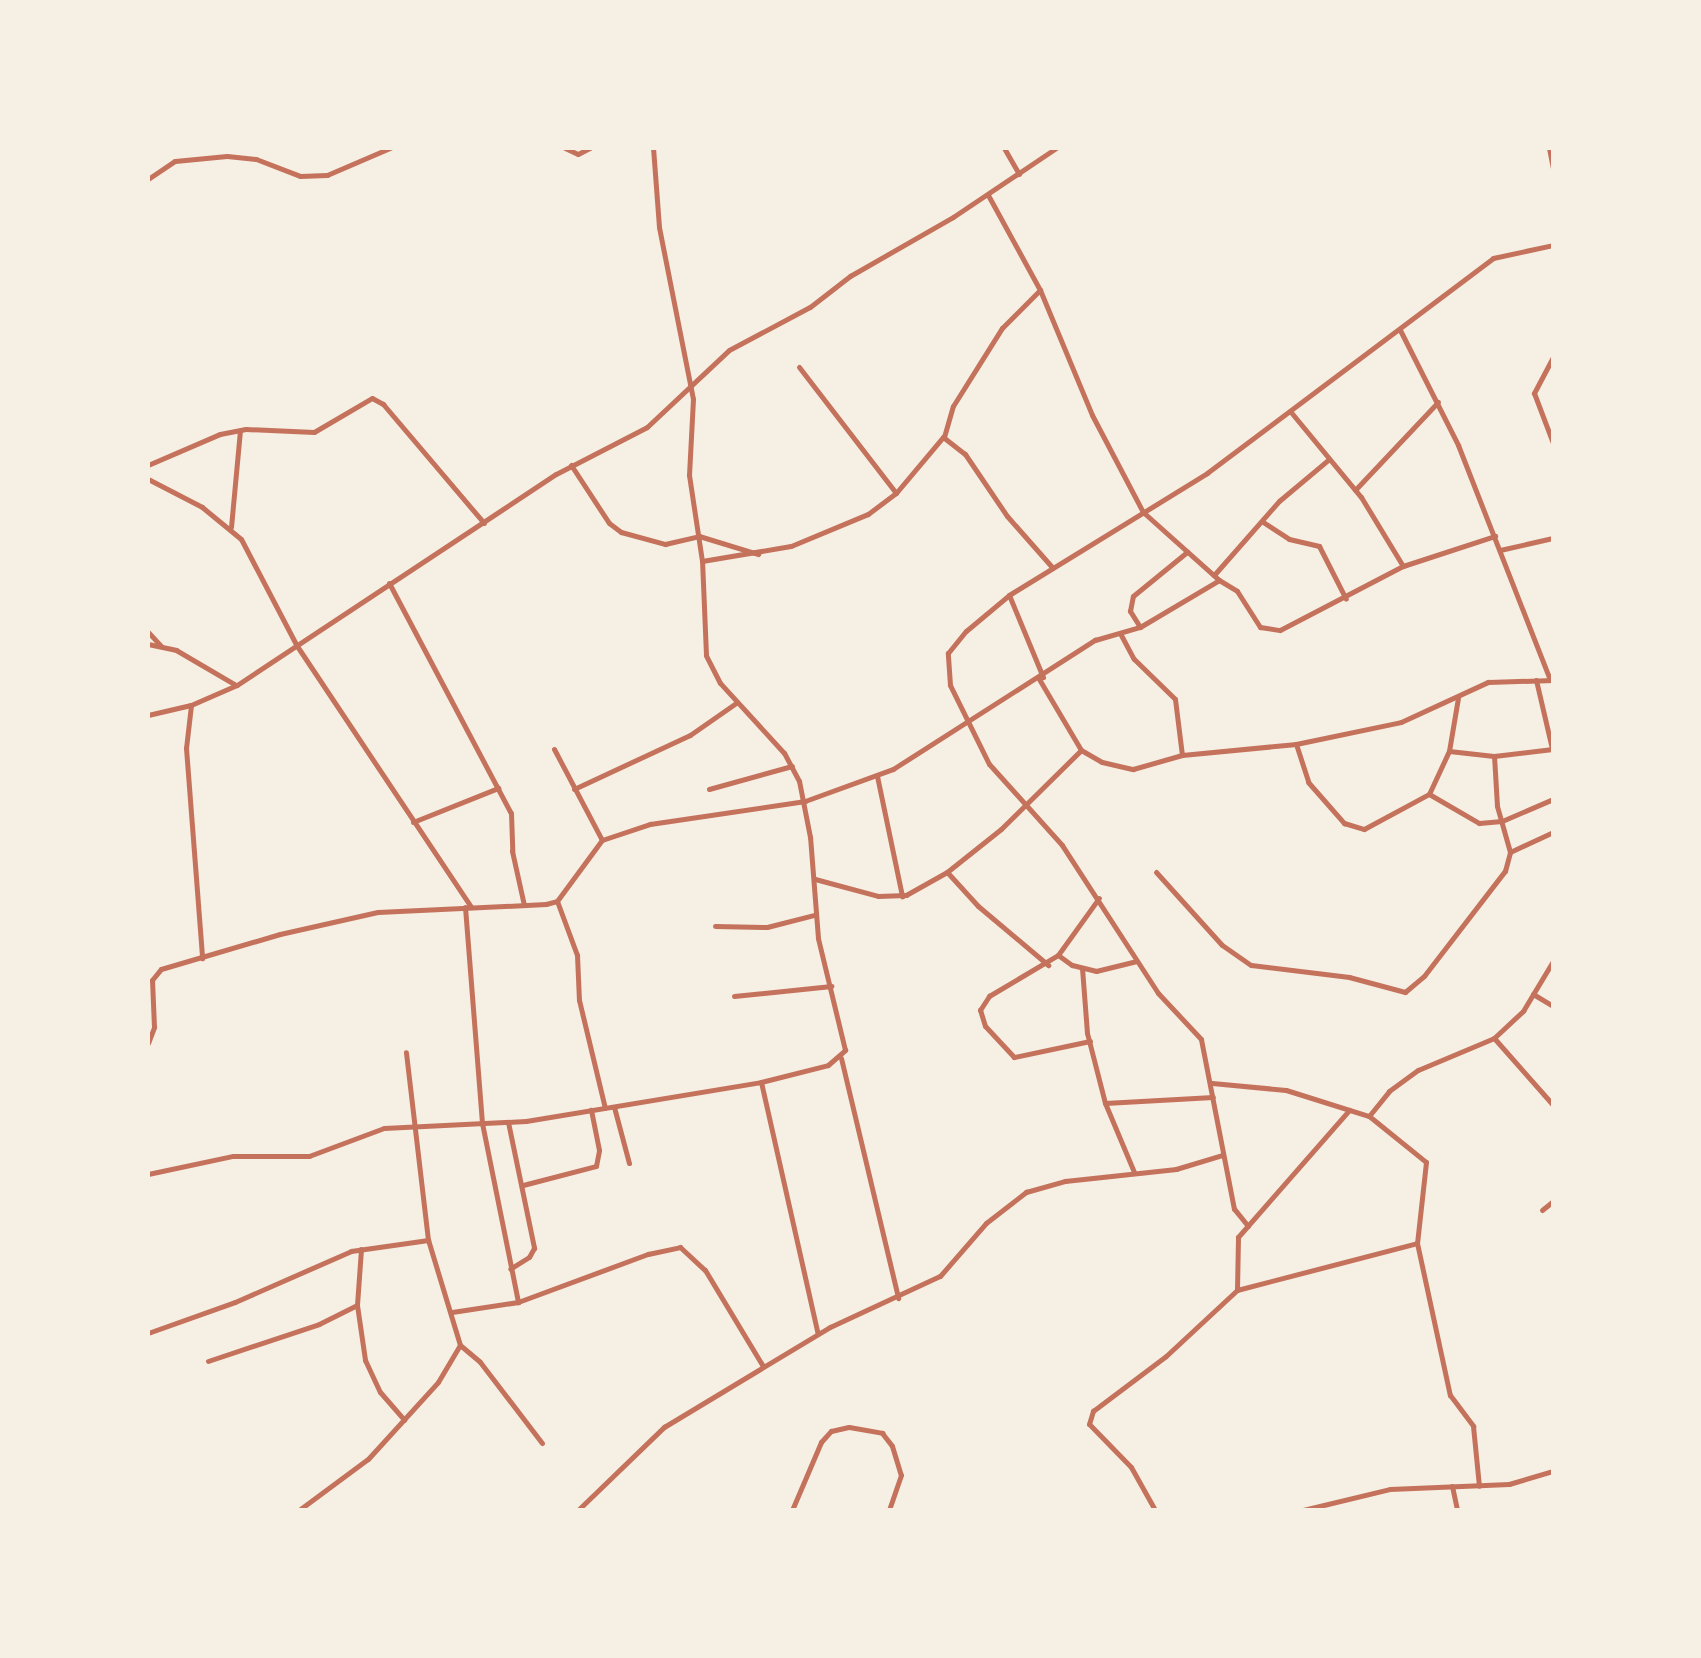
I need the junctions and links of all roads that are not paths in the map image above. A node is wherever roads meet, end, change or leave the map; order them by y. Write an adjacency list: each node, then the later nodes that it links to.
1 (390, 148): 10 (street)
2 (565, 148): 3 (street)
3 (590, 148)
4 (653, 148): 20 (street)
5 (1004, 148): 12 (street)
6 (1056, 148): 12 (street)
7 (1549, 148): 9 (street)
8 (253, 149): 10 (street)
9 (1552, 156): 11 (street)
10 (256, 159): 13 (street)
11 (1553, 168)
12 (1019, 174): 14 (street)
13 (148, 179)
14 (988, 195): 16 (street); 20 (street)
15 (1553, 245): 17 (street)
16 (1040, 290): 24 (street); 32 (street)
17 (1400, 330): 21 (street); 22 (street)
18 (1553, 357): 25 (street)
19 (799, 367): 31 (street)
20 (691, 382): 28 (street); 36 (street)
21 (1438, 402): 30 (street); 37 (street)
22 (1290, 411): 26 (street); 32 (street)
23 (240, 430): 27 (street); 34 (street); 35 (street)
24 (943, 437): 31 (street); 44 (street)
25 (1553, 443)
26 (1328, 460): 30 (street); 33 (street)
27 (148, 465)
28 (571, 465): 34 (street); 36 (street)
29 (148, 479): 35 (street)
30 (1355, 490): 43 (street)
31 (896, 493): 41 (street)
32 (1143, 512): 40 (street); 44 (street)
33 (1262, 522): 45 (street); 48 (street)
34 (484, 523): 46 (street)
35 (231, 528): 53 (street)
36 (699, 536): 41 (street); 42 (street)
37 (1495, 536): 39 (street); 43 (street)
38 (1553, 538): 39 (street)
39 (1500, 550): 57 (street)
40 (1187, 552): 45 (street); 49 (street)
41 (759, 554): 42 (street)
42 (702, 561): 60 (street)
43 (1403, 566): 48 (street)
44 (1052, 567): 47 (street)
45 (1216, 578): 48 (street); 49 (street)
46 (389, 583): 53 (street); 73 (street)
47 (1009, 595): 55 (street); 63 (street)
48 (1346, 599)
49 (1140, 627): 51 (street)
50 (148, 632): 54 (street)
51 (1121, 635): 55 (street); 69 (street)
52 (148, 644): 54 (street)
53 (297, 646): 58 (street); 81 (street)
54 (162, 647): 58 (street)
55 (1041, 678): 63 (street); 66 (street)
56 (1536, 680): 57 (street); 59 (street); 67 (street)
57 (1552, 680)
58 (237, 685): 61 (street)
59 (1458, 697): 64 (street); 68 (street)
60 (736, 703): 71 (street); 74 (street)
61 (191, 705): 62 (street); 96 (street)
62 (148, 715)
63 (966, 725): 72 (street); 79 (street)
64 (1296, 744): 69 (street); 76 (street)
65 (554, 749): 74 (street)
66 (1081, 750): 69 (street); 79 (street)
67 (1553, 750): 70 (street)
68 (1449, 751): 70 (street); 76 (street)
69 (1182, 755)
70 (1494, 756): 80 (street)
71 (792, 766): 75 (street); 78 (street)
72 (877, 775): 78 (street); 88 (street)
73 (498, 788): 81 (street); 91 (street)
74 (574, 789): 83 (street)
75 (709, 789)
76 (1429, 794): 80 (street)
77 (1553, 799): 80 (street)
78 (805, 801): 83 (street); 87 (street)
79 (1028, 804): 85 (street); 89 (street)
80 (1502, 821): 84 (street)
81 (413, 822): 92 (street)
82 (1553, 832): 84 (street)
83 (602, 840): 90 (street)
84 (1510, 852): 86 (street)
85 (947, 872): 88 (street); 99 (street)
86 (1156, 872)
87 (815, 879): 88 (street); 93 (street)
88 (902, 896)
89 (1099, 898): 95 (street); 97 (street)
90 (557, 901): 91 (street); 116 (street)
91 (524, 905): 92 (street)
92 (468, 907): 96 (street); 121 (street)
93 (814, 915): 94 (street); 101 (street)
94 (715, 926)
95 (1058, 955): 99 (street); 100 (street)
96 (202, 958): 107 (street)
97 (1137, 961): 100 (street); 111 (street)
98 (1553, 961): 102 (street)
99 (1048, 965): 106 (street)
100 (1082, 968): 106 (street)
101 (831, 986): 103 (street); 109 (street)
102 (1533, 994): 104 (street); 105 (street)
103 (734, 996)
104 (1553, 1006)
105 (1494, 1038): 114 (street); 119 (street)
106 (1090, 1041): 113 (street)
107 (148, 1043)
108 (406, 1052): 122 (street)
109 (841, 1058): 110 (street); 136 (street)
110 (761, 1082): 115 (street); 141 (street)
111 (1212, 1083): 112 (street); 117 (street)
112 (1213, 1097): 113 (street); 123 (street)
113 (1105, 1103): 125 (street)
114 (1553, 1105)
115 (614, 1107): 116 (street); 124 (street)
116 (605, 1108): 118 (street)
117 (1350, 1109): 119 (street); 130 (street)
118 (591, 1110): 120 (street); 127 (street)
119 (1369, 1116): 132 (street)
120 (508, 1122): 121 (street); 127 (street)
121 (482, 1123): 122 (street); 134 (street)
122 (414, 1125): 126 (street); 131 (street)
123 (1222, 1155): 125 (street); 130 (street)
124 (629, 1163)
125 (1134, 1172): 136 (street)
126 (148, 1174)
127 (523, 1185): 134 (street)
128 (1553, 1201): 129 (street)
129 (1542, 1210)
130 (1248, 1226): 135 (street)
131 (428, 1240): 133 (street); 139 (street)
132 (1417, 1243): 135 (street); 149 (street)
133 (361, 1249): 138 (street); 140 (street)
134 (510, 1269): 137 (street)
135 (1237, 1290): 154 (street)
136 (898, 1298): 141 (street)
137 (518, 1302): 139 (street); 144 (street)
138 (357, 1305): 143 (street); 145 (street)
139 (452, 1312): 142 (street)
140 (148, 1333)
141 (818, 1334): 144 (street)
142 (460, 1345): 145 (street); 146 (street)
143 (208, 1361)
144 (763, 1366): 151 (street)
145 (404, 1420): 150 (street)
146 (542, 1443)
147 (1553, 1471): 149 (street)
148 (1452, 1486): 149 (street); 155 (street); 156 (street)
149 (1479, 1486)
150 (299, 1510)
151 (578, 1510)
152 (792, 1510): 153 (street)
153 (889, 1510)
154 (1155, 1510)
155 (1303, 1510)
156 (1457, 1510)

